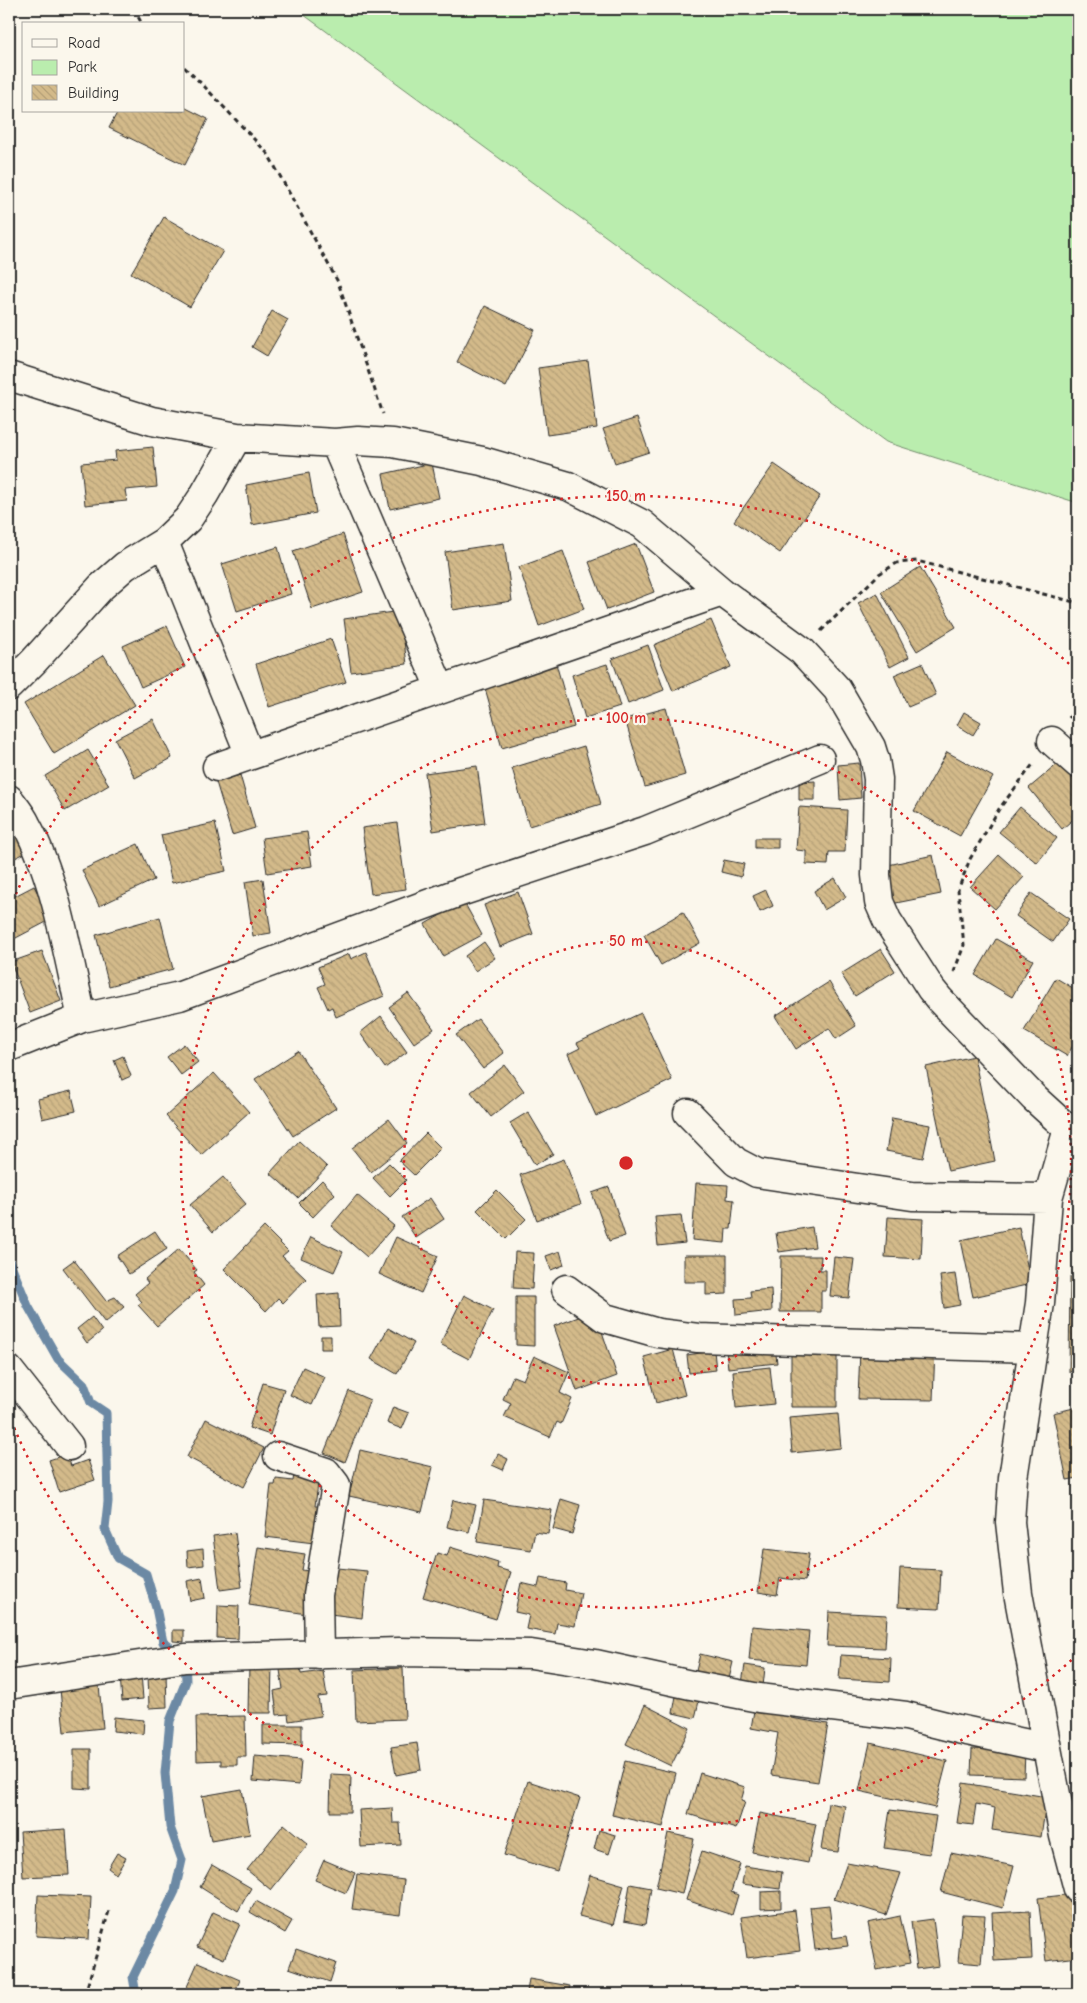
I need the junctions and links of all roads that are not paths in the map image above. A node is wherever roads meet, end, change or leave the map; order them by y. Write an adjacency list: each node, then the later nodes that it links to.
1 (9, 376): 2 (street)
2 (237, 437): 3 (street); 4 (street)
3 (335, 444): 5 (street); 7 (street)
4 (164, 542): 6 (street); 9 (street)
5 (722, 592): 7 (street); 17 (street)
6 (9, 686)
7 (440, 688): 9 (street)
8 (1052, 741): 11 (street)
9 (250, 755): 12 (street)
10 (820, 759): 14 (street)
11 (1078, 764)
12 (217, 766)
13 (9, 798): 14 (street)
14 (82, 1018): 15 (street)
15 (9, 1047)
16 (688, 1113): 18 (street)
17 (1073, 1132): 18 (street)
18 (1048, 1198): 20 (street)
19 (566, 1289): 20 (street)
20 (1033, 1348): 26 (street)
21 (9, 1370): 22 (street)
22 (69, 1446)
23 (278, 1456): 24 (street)
24 (319, 1655): 25 (street); 26 (street)
25 (9, 1685)
26 (1047, 1748): 27 (street)
27 (1078, 1889)

